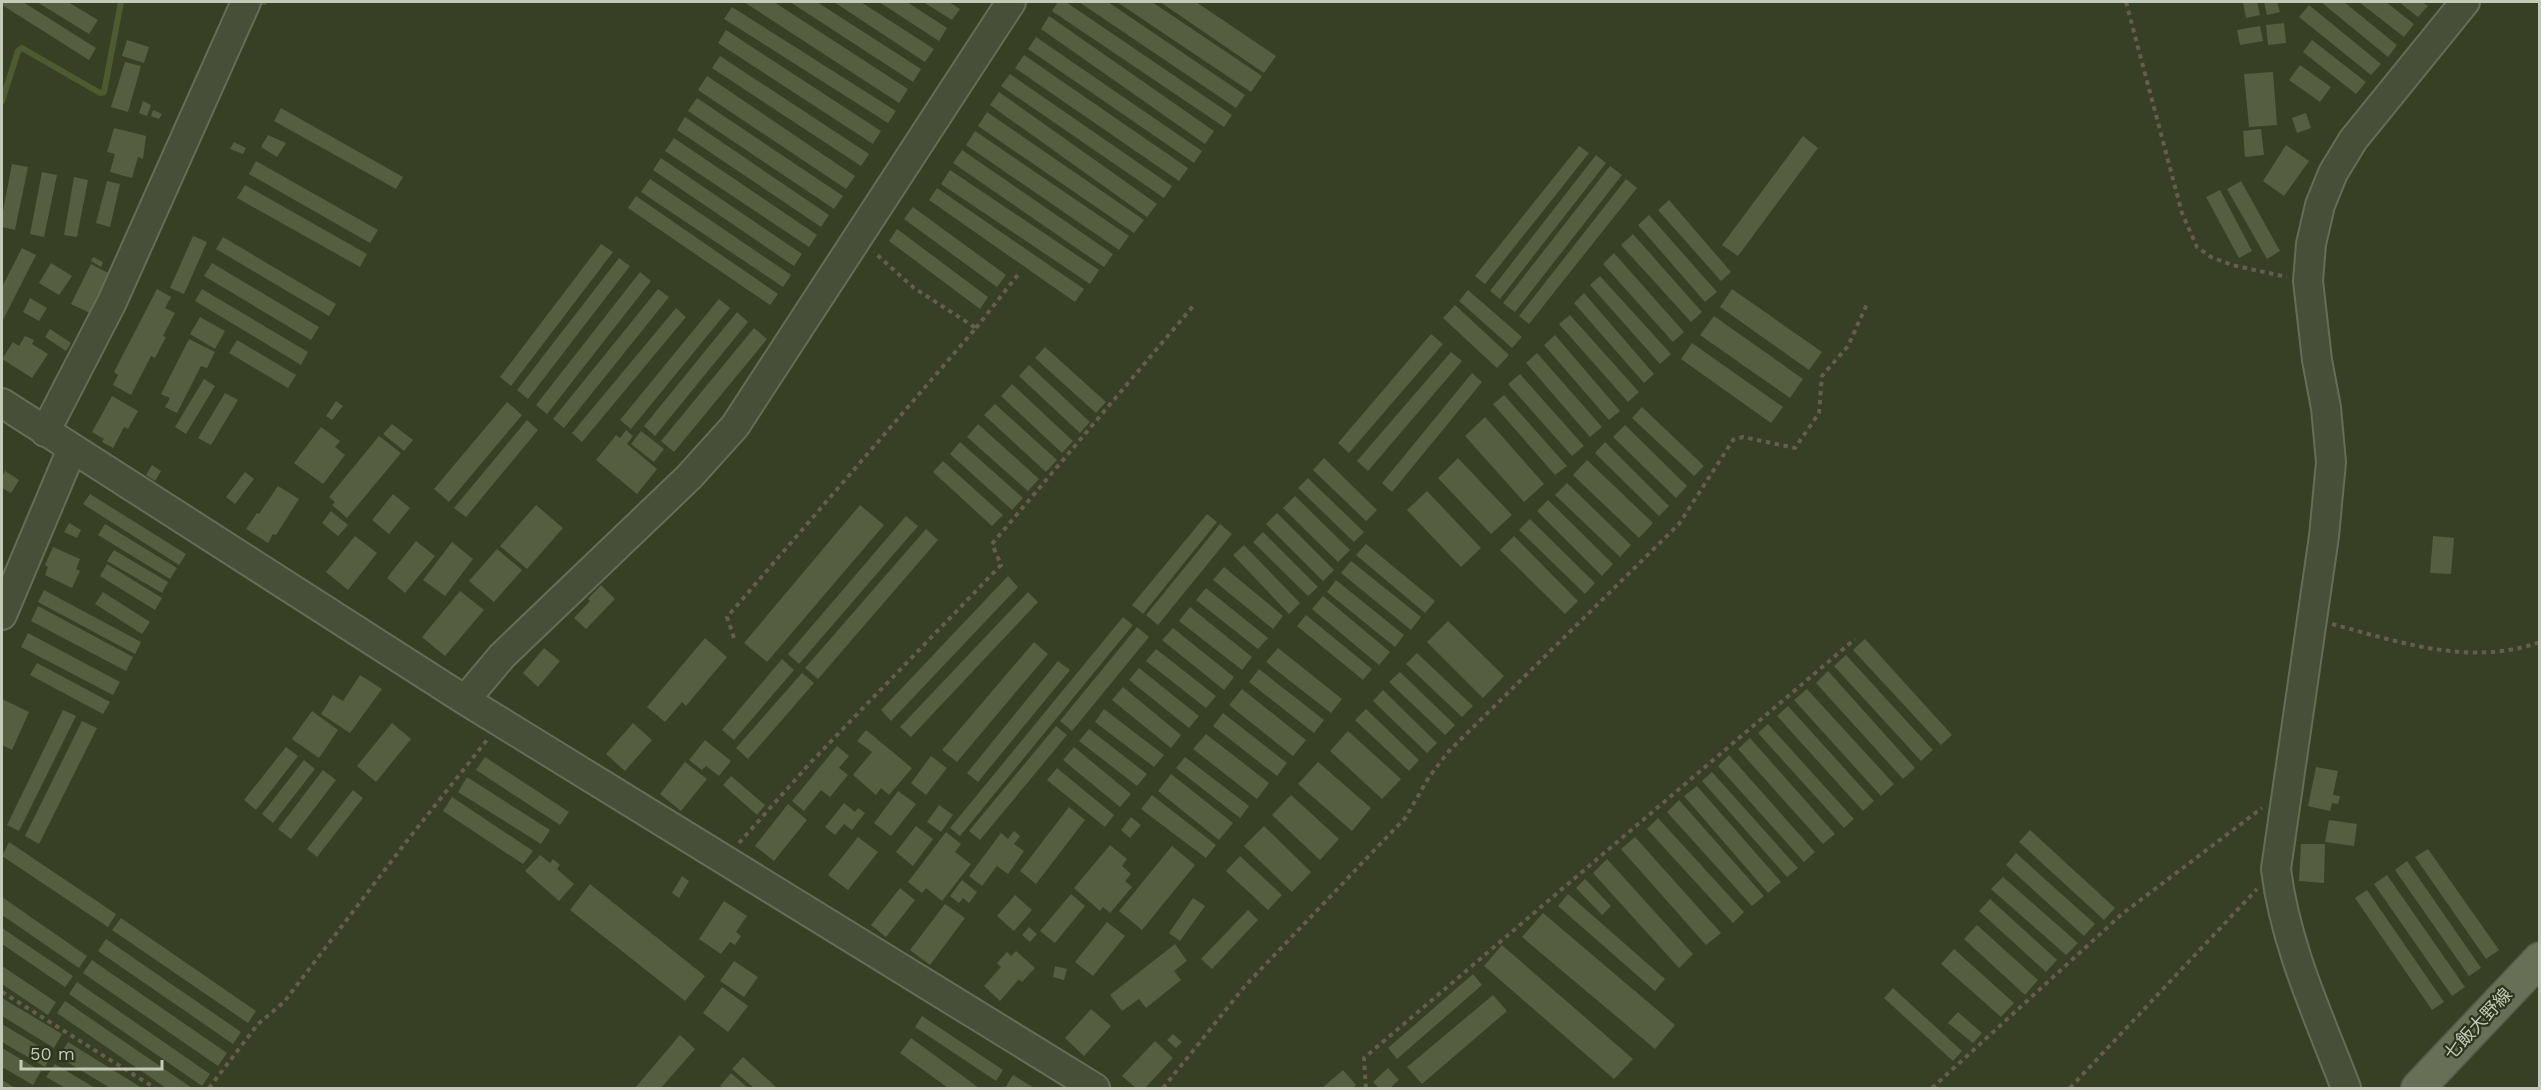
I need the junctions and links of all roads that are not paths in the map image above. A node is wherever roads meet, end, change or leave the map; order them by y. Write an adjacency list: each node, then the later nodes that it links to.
1 (246, 2): 5 (street)
2 (1011, 2): 8 (street)
3 (2465, 2): 11 (street)
4 (2, 403): 5 (street)
5 (45, 432): 6 (street)
6 (72, 449): 7 (street); 8 (street)
7 (2, 615)
8 (465, 700): 10 (street)
9 (2540, 959): 12 (main road, 七飯大野線)
10 (1095, 1089)
11 (2346, 1089)
12 (2418, 1089)

